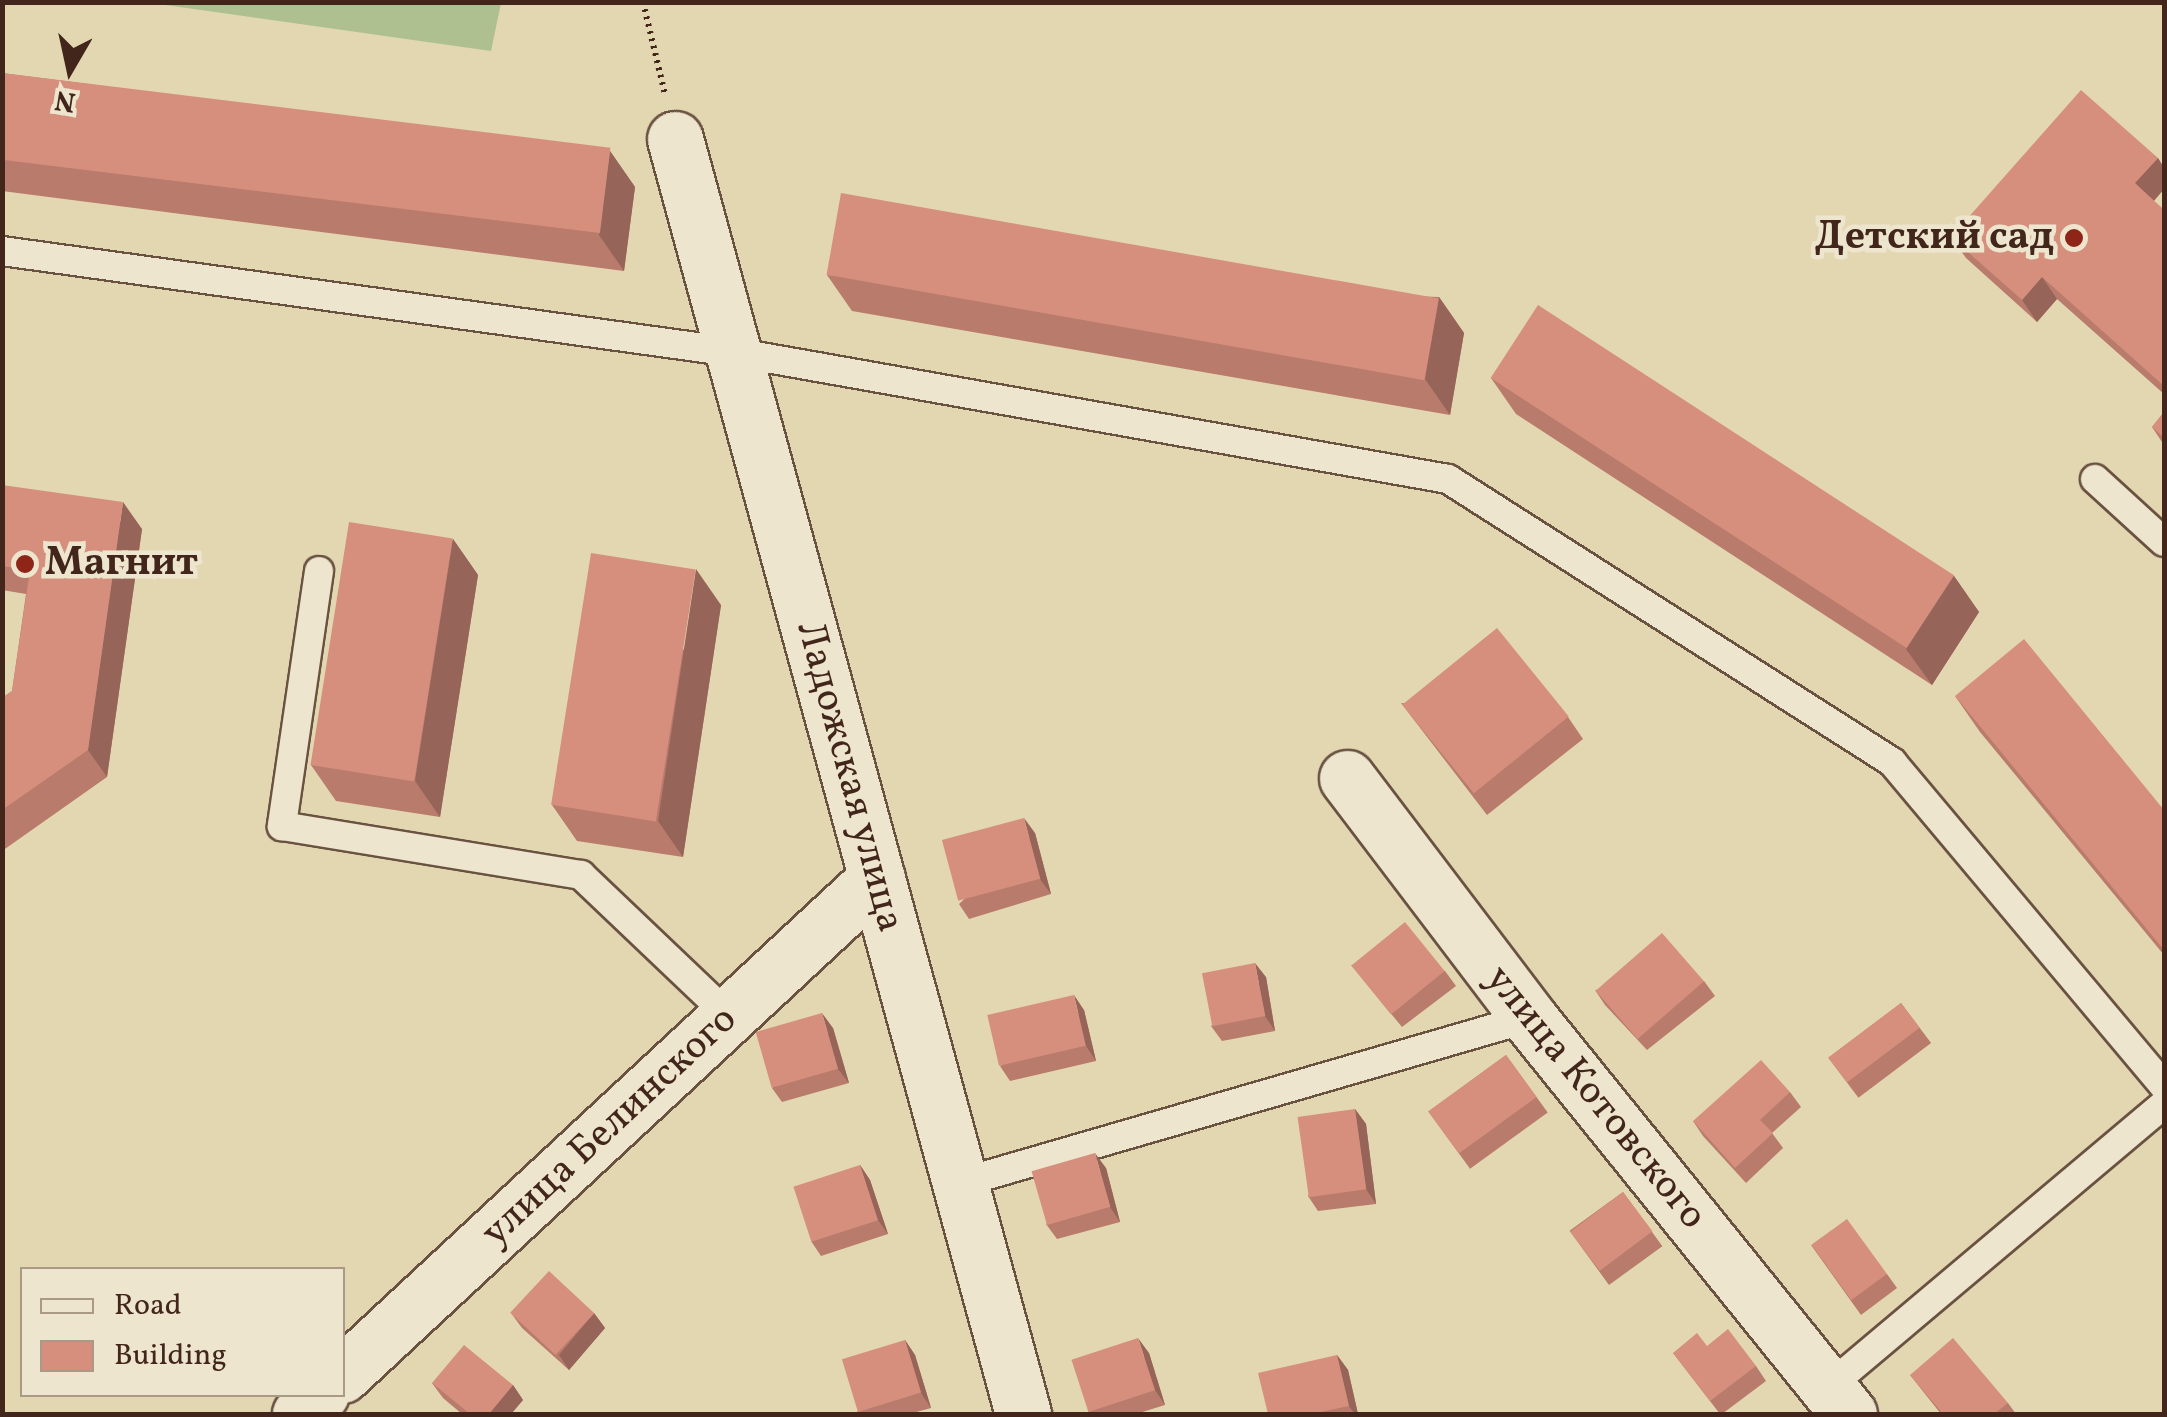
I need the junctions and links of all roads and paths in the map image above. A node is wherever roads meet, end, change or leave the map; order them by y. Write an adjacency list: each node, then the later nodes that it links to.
1 (643, 2): 2 (path)
2 (675, 139): 4 (street, Ладожская улица)
3 (2, 251): 4 (lane)
4 (733, 352): 9 (street, Ладожская улица); 12 (lane)
5 (2094, 479): 6 (lane)
6 (2164, 542)
7 (319, 570): 10 (lane)
8 (1347, 778): 11 (street, улица Котовского)
9 (876, 878): 10 (street, улица Белинского); 14 (street, Ладожская улица)
10 (730, 1017): 15 (street, улица Белинского)
11 (1529, 1018): 14 (lane); 16 (street, улица Котовского)
12 (2164, 1086)
13 (2164, 1104): 16 (lane)
14 (960, 1183): 17 (street, Ладожская улица)
15 (345, 1372)
16 (1824, 1406)
17 (1023, 1414)

